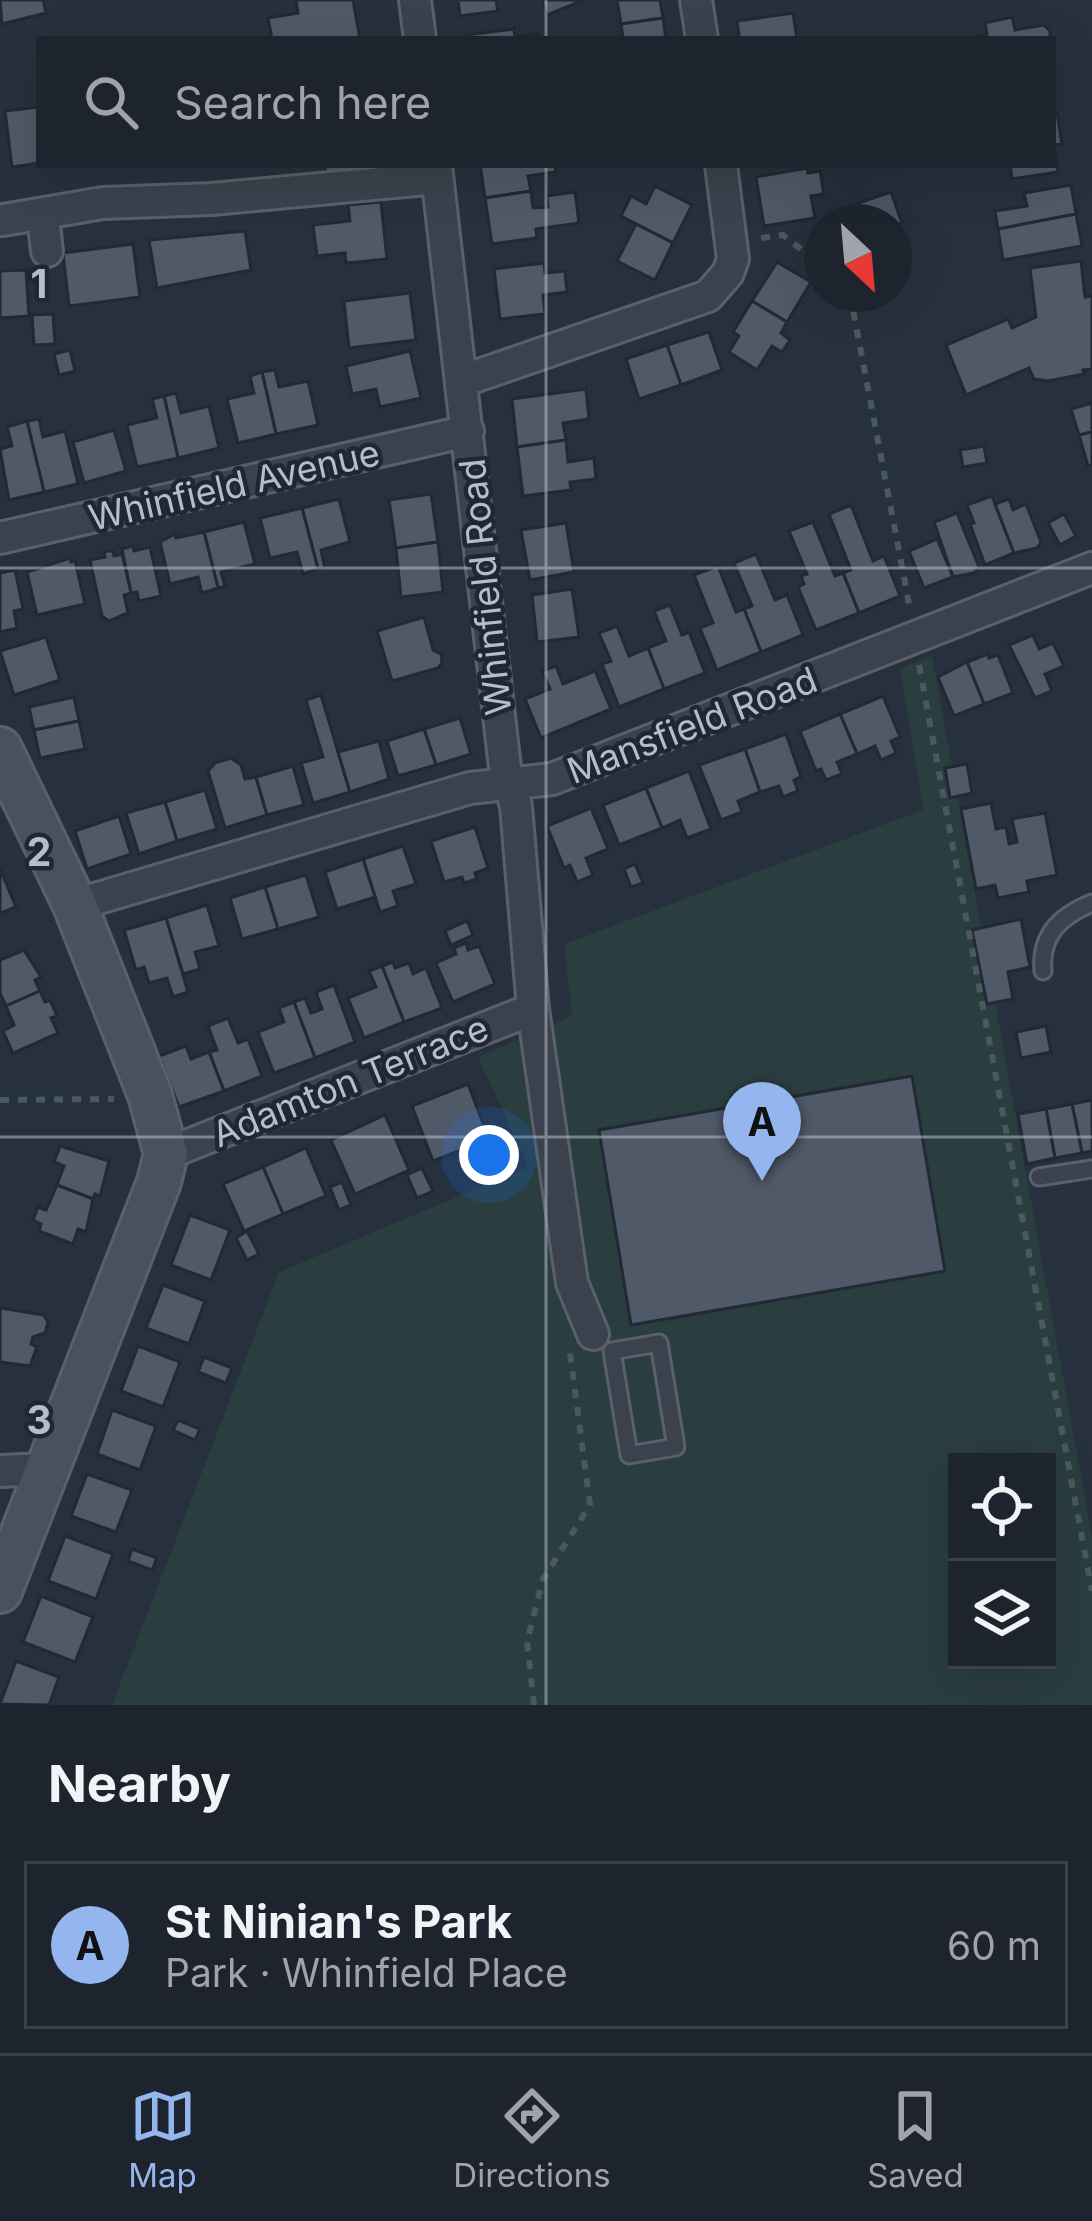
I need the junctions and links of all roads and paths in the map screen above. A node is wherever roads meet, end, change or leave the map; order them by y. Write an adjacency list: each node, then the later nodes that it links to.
1 (415, 0): 3 (street)
2 (696, 0): 4 (street)
3 (420, 36)
4 (702, 36)
5 (721, 168): 13 (street)
6 (437, 171): 7 (street); 13 (street, Whinfield Road)
7 (43, 215): 8 (street); 10 (street)
8 (2, 220)
9 (746, 240): 11 (path)
10 (47, 251)
11 (804, 252)
12 (853, 312): 17 (path)
13 (463, 381): 14 (street, Whinfield Road)
14 (468, 431): 15 (street, Whinfield Avenue); 19 (street, Whinfield Road)
15 (0, 538)
16 (1092, 568): 17 (street, Mansfield Road)
17 (913, 630): 19 (street, Mansfield Road); 33 (path)
18 (1, 755): 21 (street)
19 (508, 784): 21 (street, Mansfield Road); 23 (street, Whinfield Road)
20 (1092, 903): 22 (lane)
21 (75, 905): 26 (street)
22 (1043, 971)
23 (533, 1009): 26 (street, Adamton Terrace); 29 (street, Whinfield Road)
24 (114, 1099): 25 (path)
25 (0, 1100)
26 (166, 1154): 30 (street)
27 (1092, 1169): 28 (lane)
28 (1039, 1177)
29 (591, 1345): 29 (lane); 34 (path)
30 (46, 1469): 31 (street); 32 (street)
31 (0, 1471)
32 (0, 1591)
33 (1092, 1591)
34 (534, 1705)

